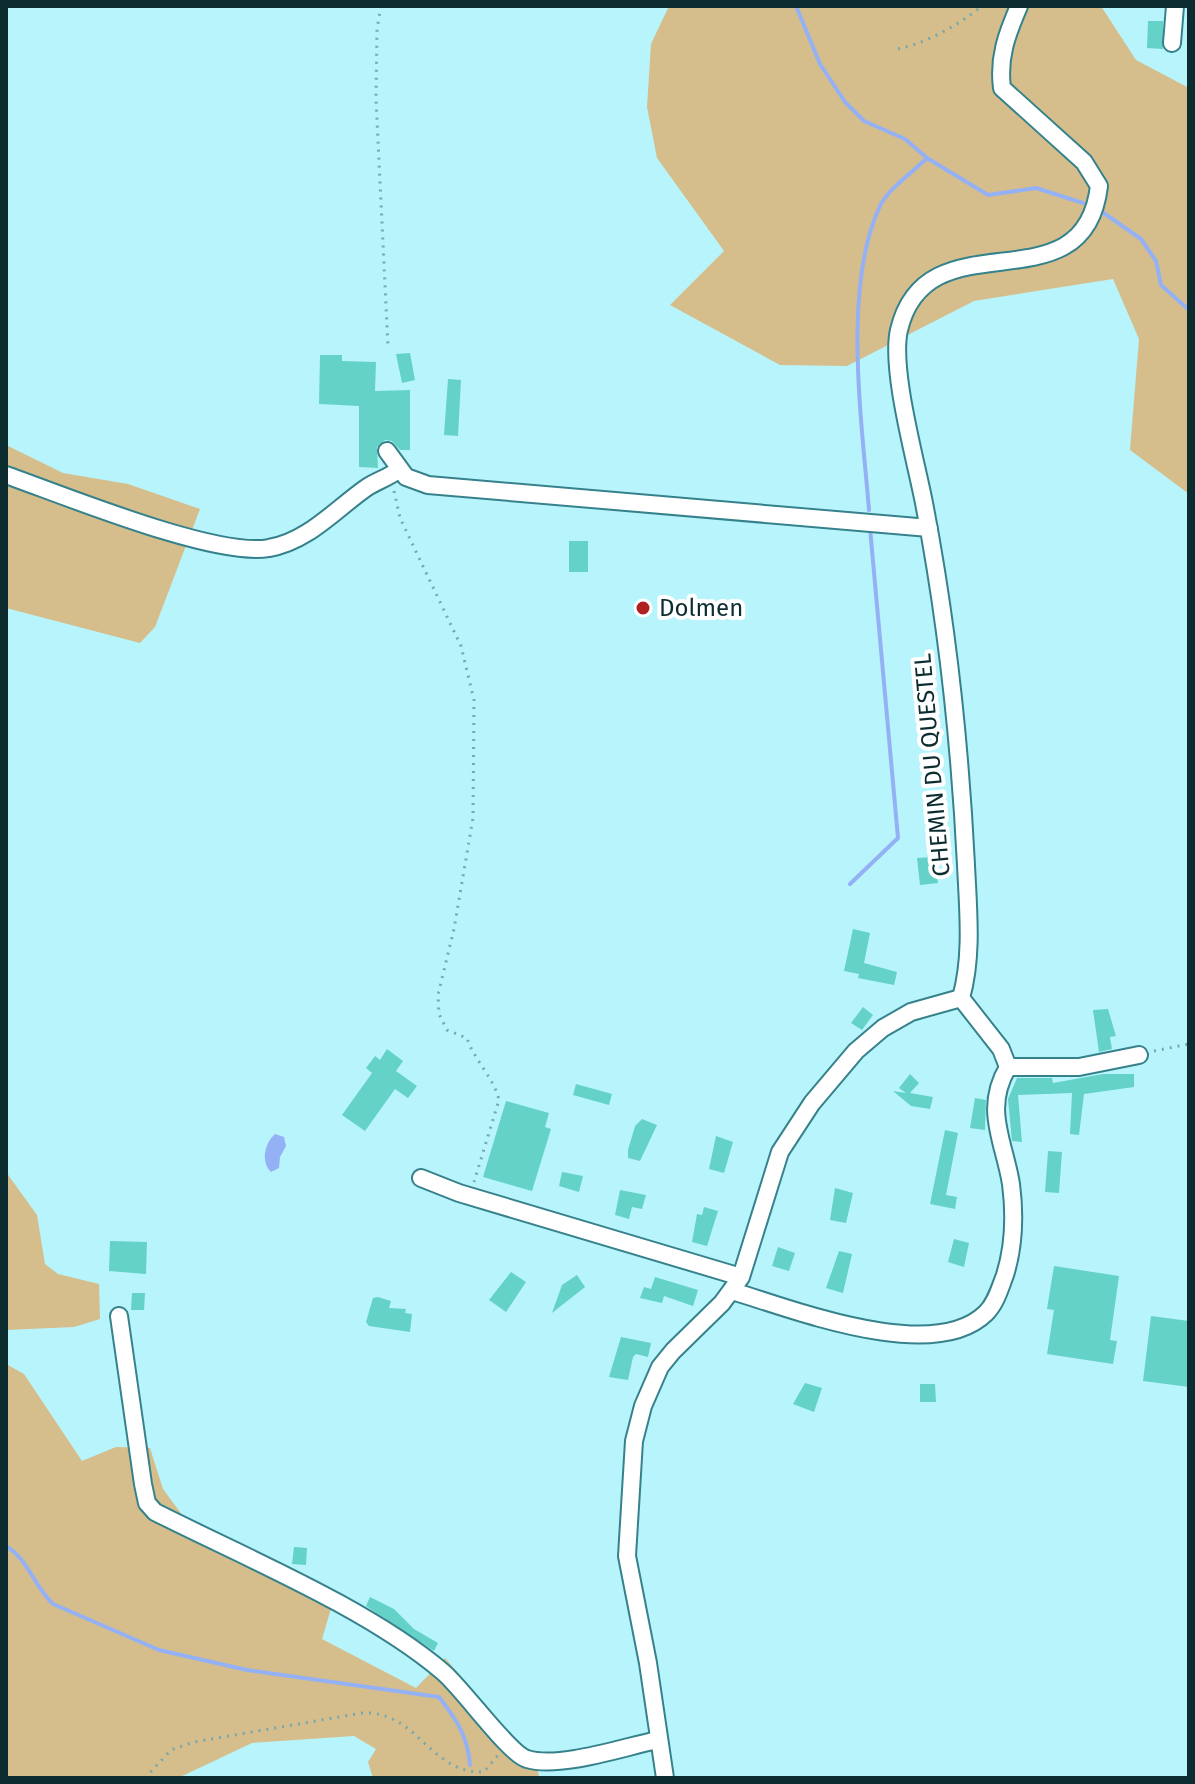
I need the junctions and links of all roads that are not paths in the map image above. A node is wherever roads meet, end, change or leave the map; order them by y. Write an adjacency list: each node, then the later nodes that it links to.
1 (1019, 6): 7 (street, CHEMIN DU QUESTEL)
2 (1175, 6): 3 (street)
3 (1172, 43)
4 (387, 451): 5 (street)
5 (395, 473): 6 (street); 7 (street)
6 (6, 475)
7 (929, 528): 8 (street, CHEMIN DU QUESTEL)
8 (961, 998): 10 (street); 12 (street)
9 (1139, 1055): 10 (street)
10 (1008, 1067): 12 (street)
11 (421, 1178): 12 (street)
12 (737, 1284): 14 (street)
13 (119, 1316): 14 (street)
14 (658, 1740): 15 (street)
15 (665, 1778)

